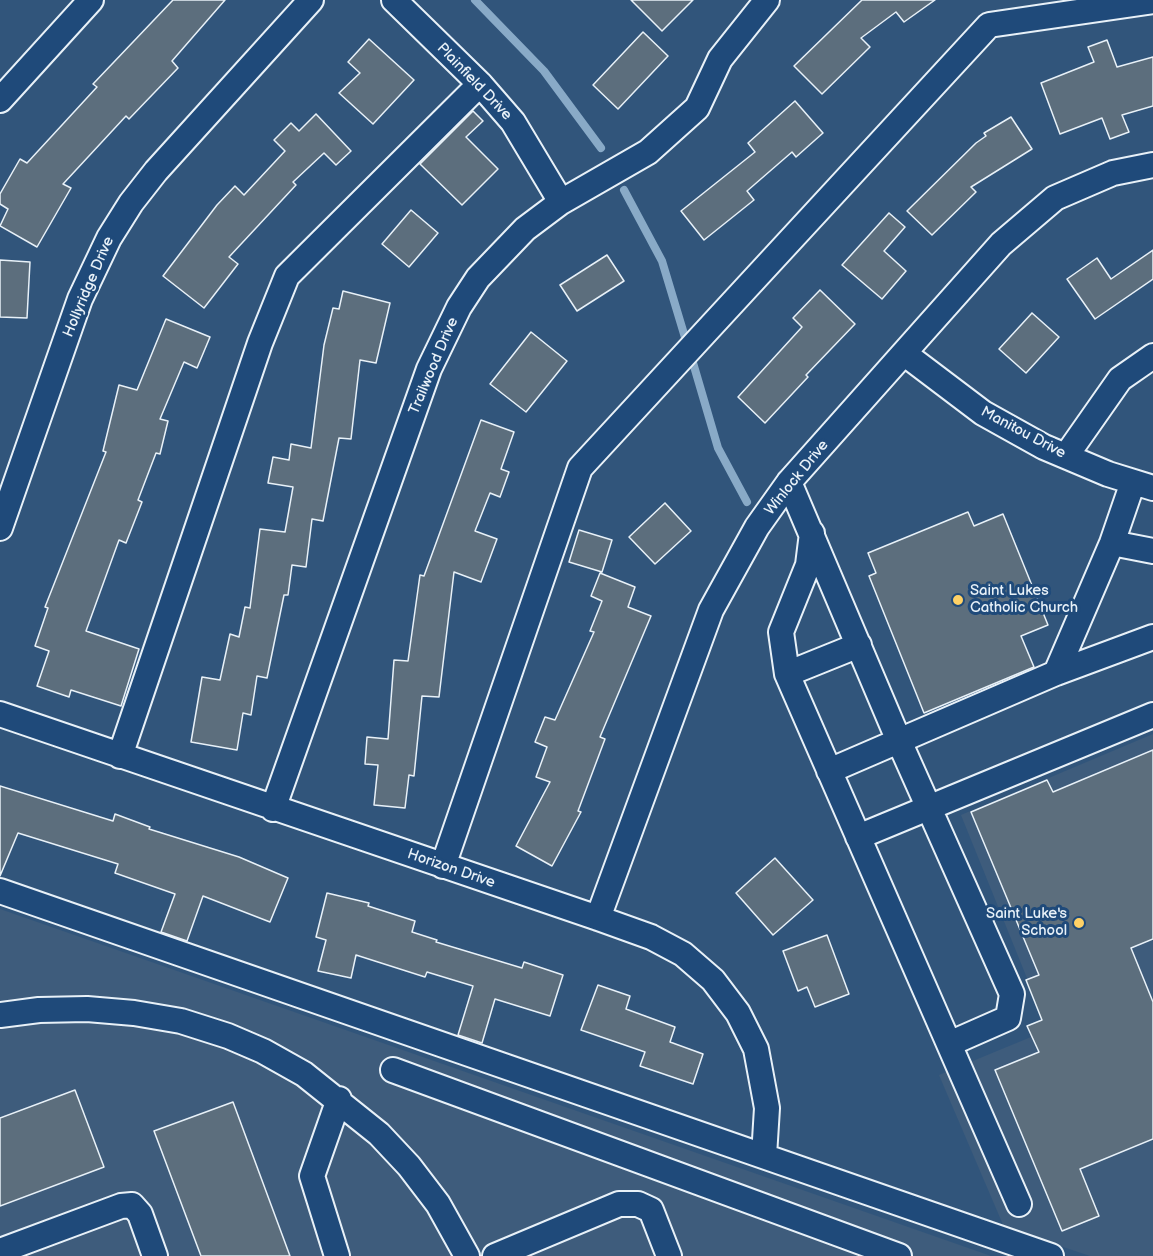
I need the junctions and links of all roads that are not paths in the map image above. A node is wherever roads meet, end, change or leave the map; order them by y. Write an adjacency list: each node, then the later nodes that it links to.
1 (91, 0): 7 (street)
2 (311, 0): 15 (street, Hollyridge Drive)
3 (394, 0): 6 (street, Plainfield Drive)
4 (766, 0): 9 (street, Trailwood Drive)
5 (1153, 1): 31 (street)
6 (480, 84): 9 (street, Plainfield Drive); 26 (street)
7 (0, 100)
8 (1153, 165): 10 (street, Winlock Drive)
9 (561, 202): 29 (street, Trailwood Drive)
10 (905, 354): 12 (street, Manitou Drive); 13 (street, Winlock Drive)
11 (1153, 356): 12 (street)
12 (1066, 456): 14 (street, Manitou Drive)
13 (789, 482): 16 (street); 33 (street, Winlock Drive)
14 (1143, 485): 17 (street)
15 (0, 528)
16 (812, 533): 20 (street); 22 (street)
17 (1112, 543): 18 (street); 21 (street)
18 (1153, 551)
19 (1153, 637): 21 (street)
20 (859, 645): 22 (street); 25 (street)
21 (1056, 673): 25 (street)
22 (787, 674): 27 (street)
23 (0, 714): 26 (street, Horizon Drive)
24 (1153, 715): 28 (street)
25 (899, 741): 27 (street); 28 (street)
26 (120, 756): 29 (street, Horizon Drive)
27 (829, 771): 30 (street)
28 (929, 807): 30 (street); 35 (street)
29 (273, 809): 31 (street, Horizon Drive)
30 (858, 837): 35 (street)
31 (443, 866): 33 (street, Horizon Drive)
32 (0, 891): 38 (street)
33 (598, 918): 38 (street, Horizon Drive)
34 (0, 1014): 37 (street)
35 (949, 1044): 40 (street)
36 (393, 1070): 39 (street)
37 (339, 1099): 45 (street); 46 (street)
38 (764, 1156): 50 (street)
39 (657, 1168): 41 (street); 42 (street)
40 (1019, 1203)
41 (638, 1204): 47 (street); 48 (street)
42 (866, 1250): 49 (street)
43 (0, 1251): 44 (street)
44 (155, 1256)
45 (337, 1256)
46 (467, 1256)
47 (495, 1256)
48 (669, 1256)
49 (899, 1256)
50 (1051, 1256)

